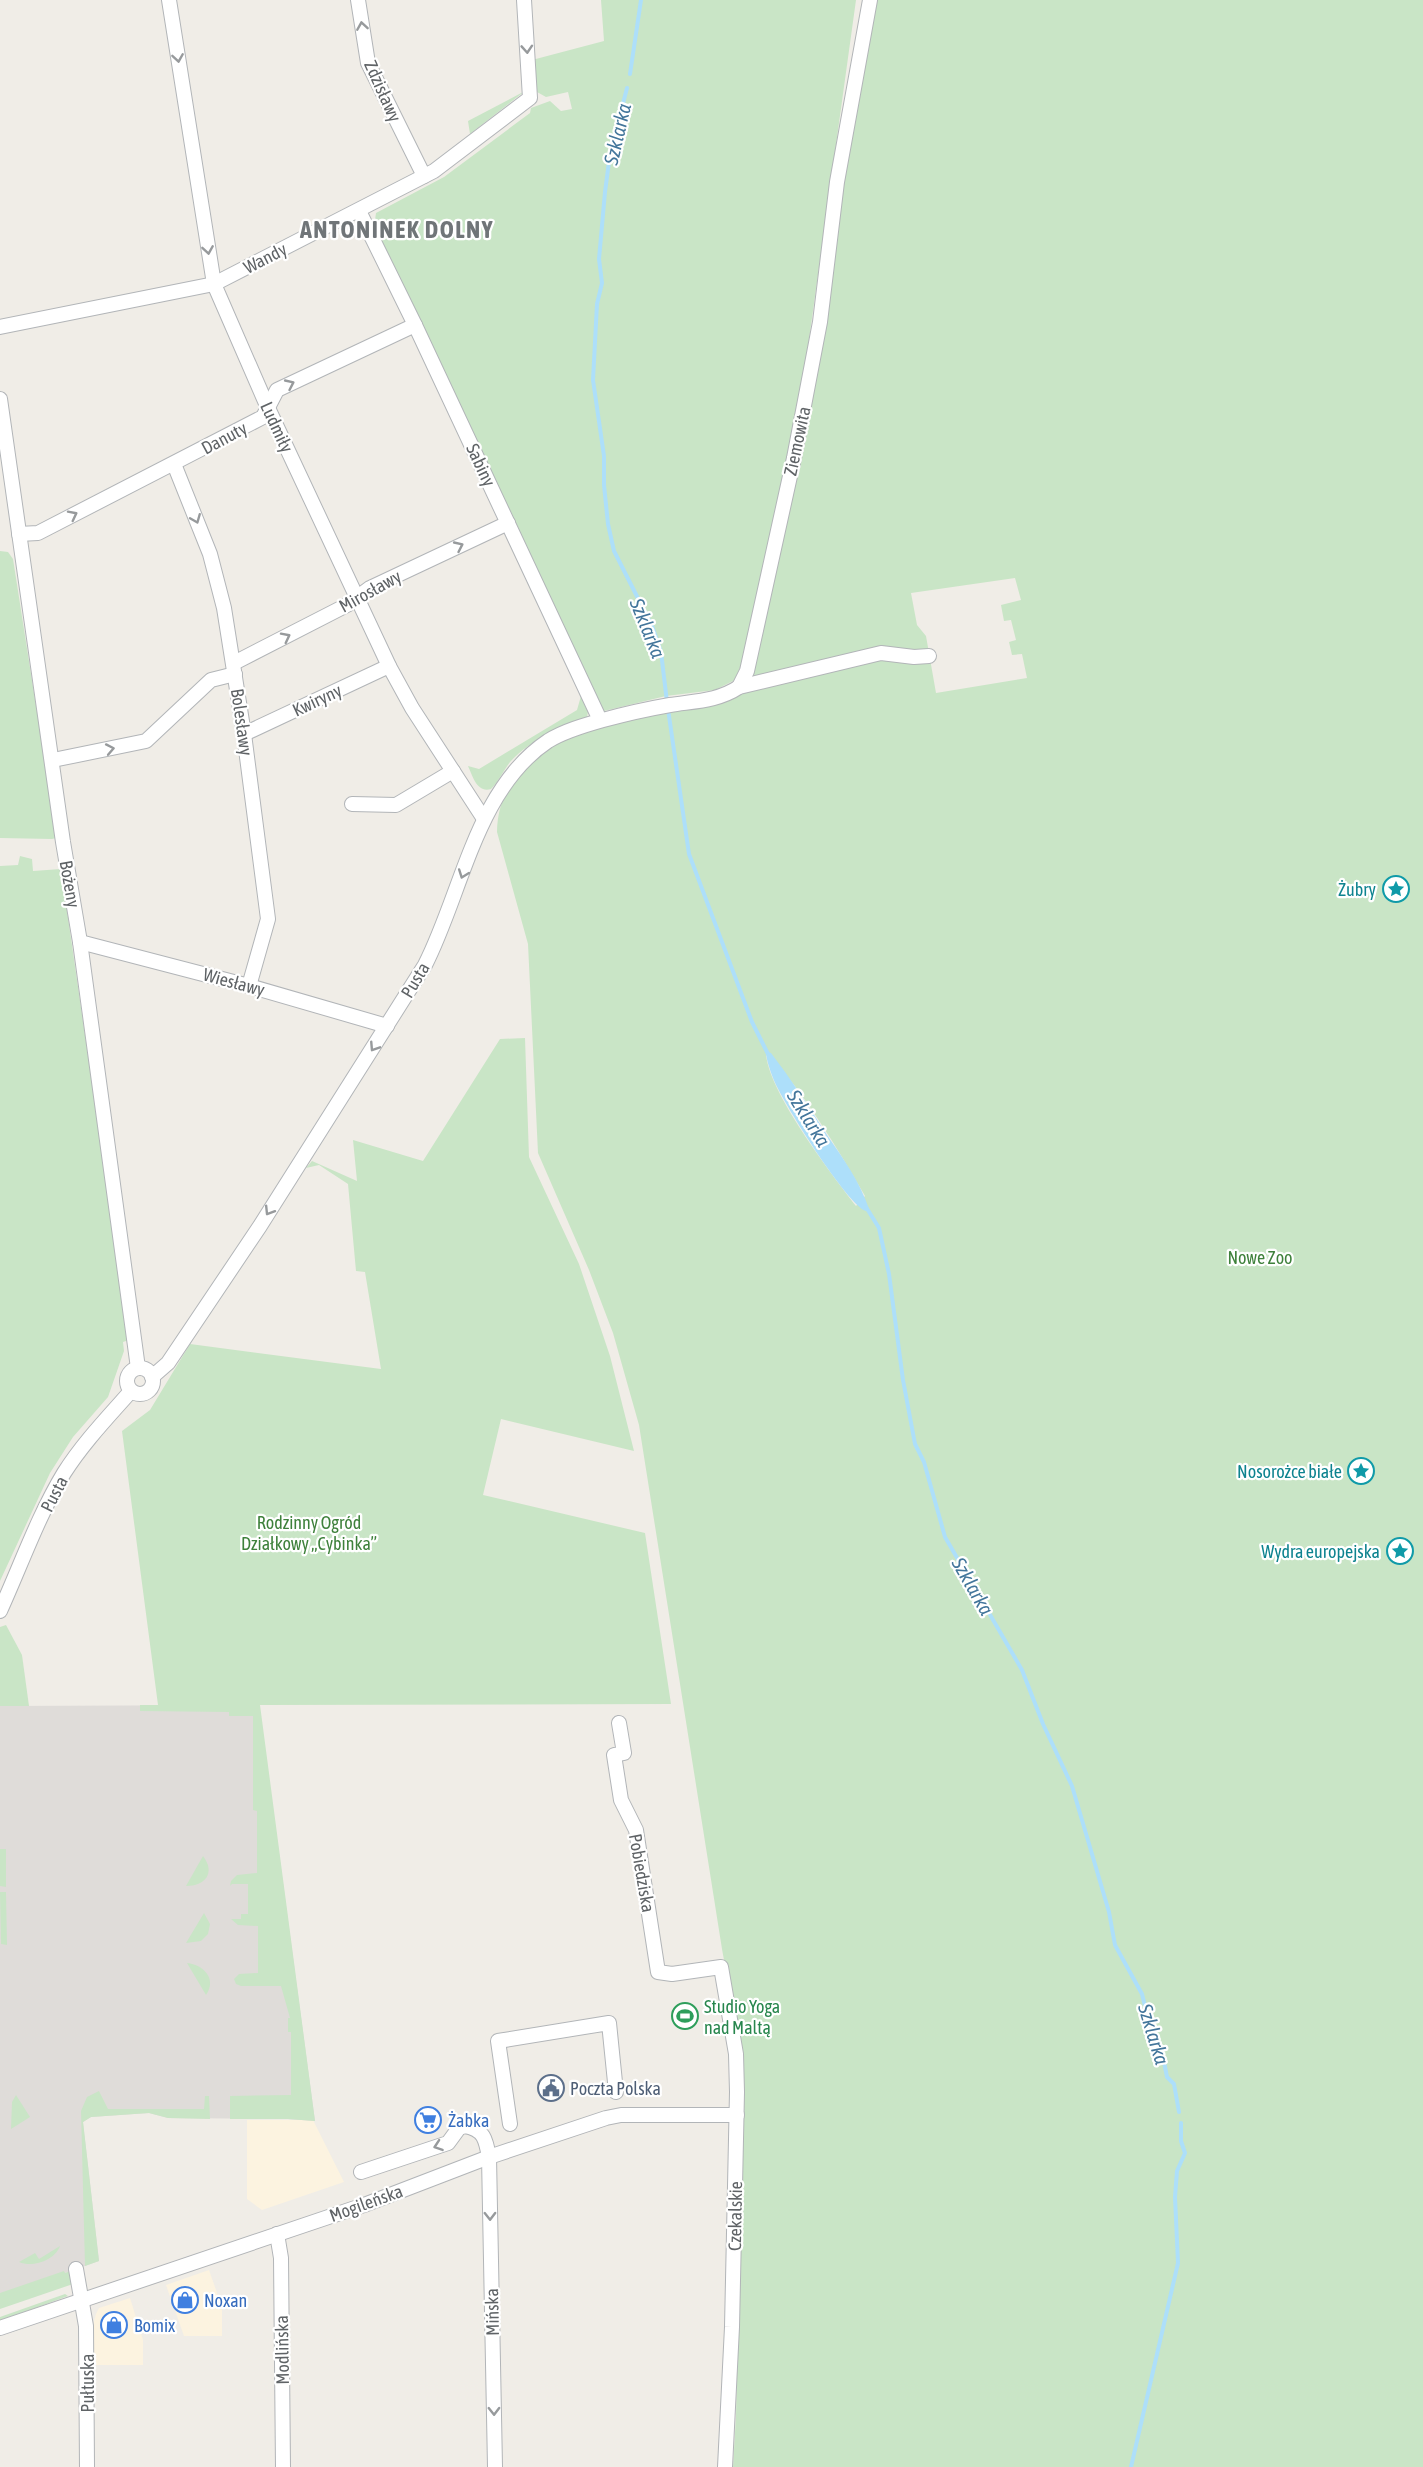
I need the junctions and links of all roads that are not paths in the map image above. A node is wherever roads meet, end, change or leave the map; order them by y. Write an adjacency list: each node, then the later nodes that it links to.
1 (169, 0): 7 (street, Ludmiły, one-way to 7)
2 (358, 0): 5 (street, Zdzisławy, one-way to 2)
3 (524, 0): 5 (street, Wandy, one-way to 5)
4 (870, 0): 19 (street, Ziemowita)
5 (424, 176): 6 (street, Wandy)
6 (359, 211): 7 (street, Wandy); 8 (street, Sabiny)
7 (214, 284): 9 (street, Wandy); 11 (street, Ludmiły)
8 (415, 325): 11 (street, Danuty, one-way to 8); 13 (street, Sabiny)
9 (0, 327)
10 (0, 399): 14 (street, Bożeny)
11 (268, 408): 12 (street, Danuty); 15 (street, Ludmiły)
12 (174, 464): 14 (street, Danuty, one-way to 12); 18 (street, Bolesławy, one-way to 18)
13 (508, 523): 15 (street, Mirosławy, one-way to 13); 20 (street, Sabiny)
14 (19, 534): 22 (street, Bożeny)
15 (357, 598): 17 (street, Ludmiły); 18 (street, Mirosławy, one-way to 15)
16 (929, 656): 19 (street)
17 (389, 666): 21 (street, Kwiryny); 23 (street, Ludmiły)
18 (234, 668): 21 (street, Bolesławy); 22 (street, Mirosławy, one-way to 18)
19 (739, 687): 20 (street, Pusta)
20 (600, 720): 25 (street, Pusta)
21 (244, 734): 27 (street, Bolesławy)
22 (53, 760): 26 (street, Bożeny)
23 (453, 771): 24 (street); 25 (street, Ludmiły)
24 (352, 804)
25 (484, 819): 28 (street, Pusta, one-way to 28)
26 (80, 942): 27 (street, Wiesławy); 29 (street, Bożeny)
27 (249, 986): 28 (street, Wiesławy)
28 (387, 1026): 30 (street, Pusta, one-way to 30)
29 (138, 1368): 30 (street); 31 (street)
30 (152, 1377): 31 (street)
31 (131, 1391): 32 (street, Pusta)
32 (0, 1611)
33 (619, 1723): 34 (street, Pobiedziska)
34 (721, 1966): 36 (street, Czekalskie)
35 (616, 2092): 37 (street)
36 (737, 2115): 38 (street, Mogileńska); 47 (street, Czekalskie)
37 (510, 2124)
38 (489, 2157): 39 (street, one-way to 39); 40 (street, Mogileńska); 46 (street, Mińska, one-way to 46)
39 (361, 2172)
40 (277, 2234): 42 (street, Mogileńska); 45 (street, Modlińska)
41 (76, 2269): 42 (street, Pułtuska)
42 (83, 2299): 43 (street, Mogileńska); 44 (street, Pułtuska)
43 (0, 2328)
44 (87, 2467)
45 (283, 2467)
46 (495, 2467)
47 (725, 2467)

